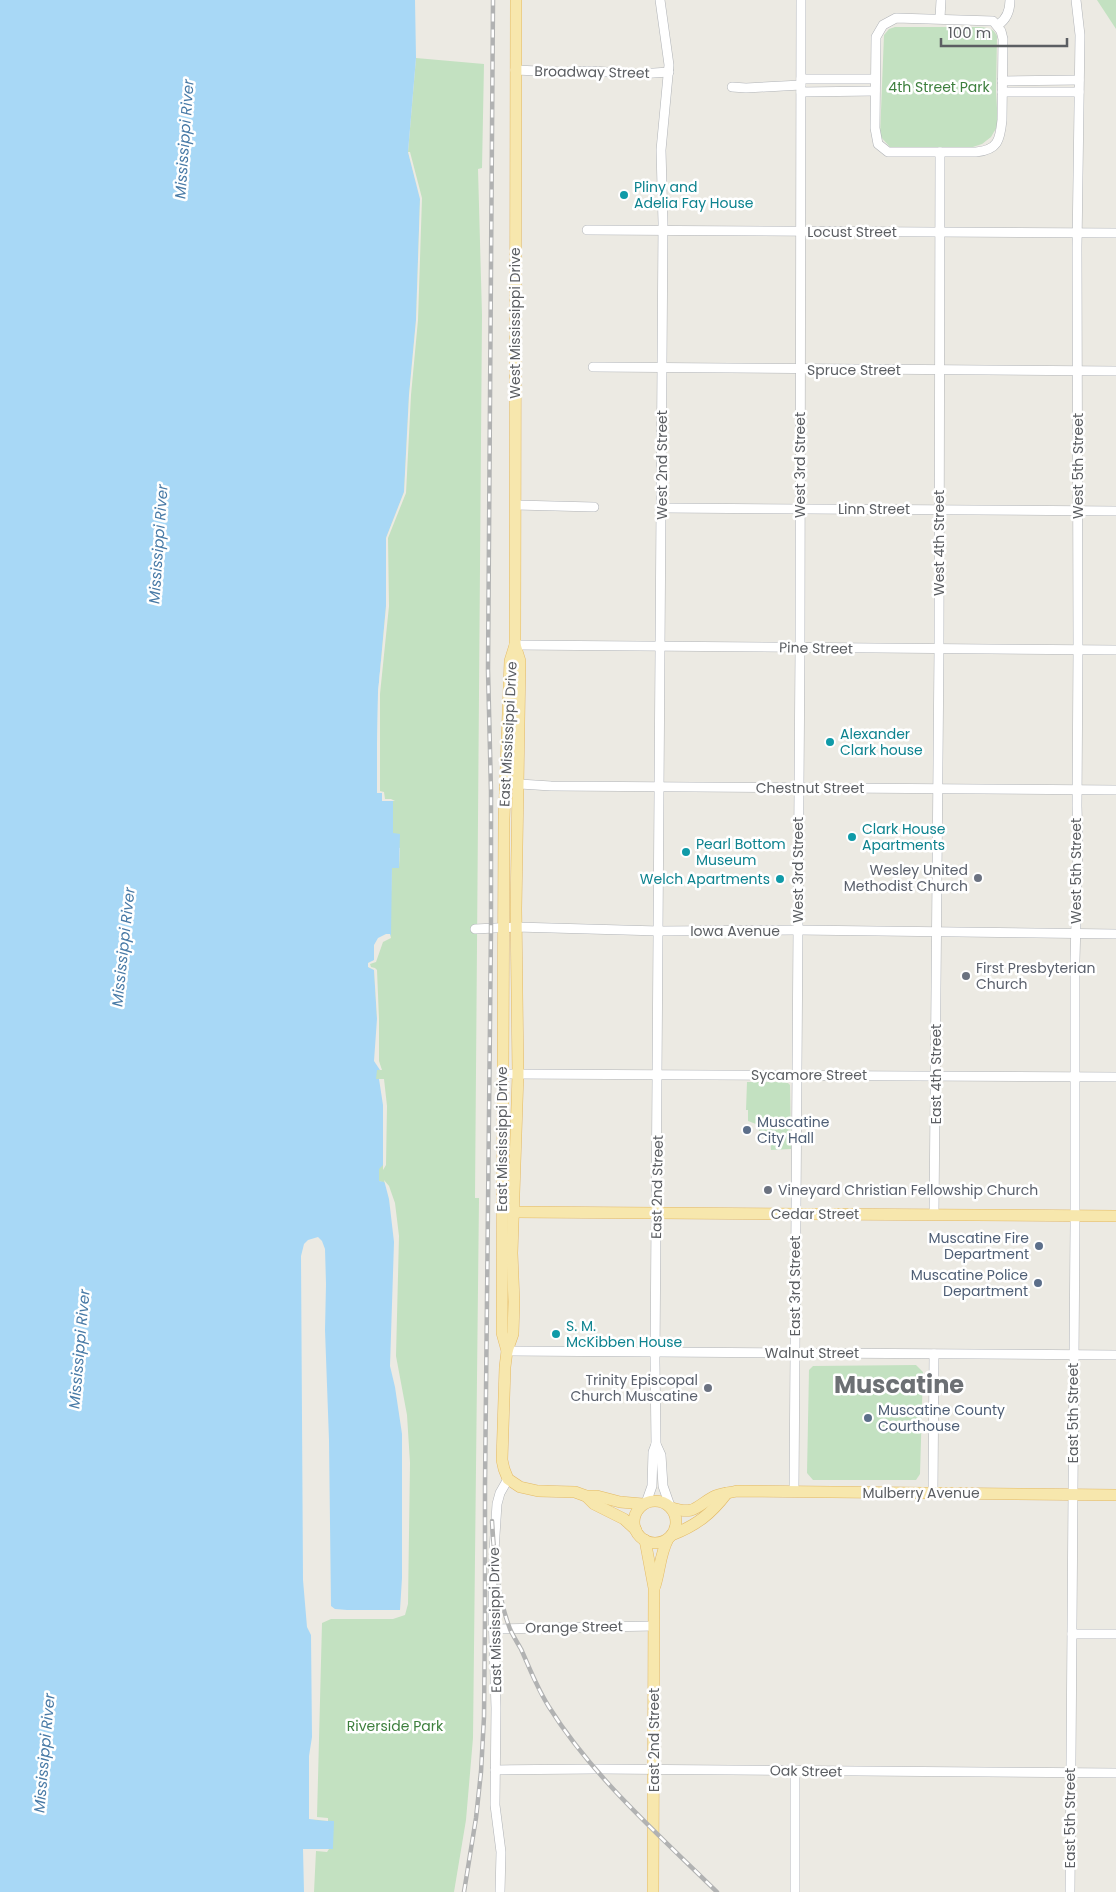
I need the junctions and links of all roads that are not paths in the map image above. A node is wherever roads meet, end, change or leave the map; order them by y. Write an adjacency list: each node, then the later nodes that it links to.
1 (516, 0): 9 (main road, West Mississippi Drive)
2 (660, 0): 10 (street, West 2nd Street)
3 (801, 0): 14 (street, West 3rd Street)
4 (941, 0): 7 (street)
5 (1010, 0): 8 (street)
6 (1076, 0): 13 (street, West 5th Street)
7 (940, 18): 8 (street); 11 (street)
8 (998, 25): 12 (street)
9 (515, 70): 10 (street, Broadway Street); 32 (main road, West Mississippi Drive)
10 (669, 72): 21 (street, West 2nd Street)
11 (875, 79): 14 (street); 16 (street)
12 (1002, 80): 13 (street); 17 (street)
13 (1079, 80): 18 (street, West 5th Street)
14 (801, 85): 15 (street); 16 (street); 22 (street, West 3rd Street)
15 (732, 87)
16 (875, 90): 19 (street)
17 (1002, 92): 18 (street); 19 (street)
18 (1079, 92): 24 (street, West 5th Street)
19 (940, 152): 23 (street, West 4th Street)
20 (587, 230): 21 (street, Locust Street)
21 (663, 231): 22 (street, Locust Street); 27 (street, West 2nd Street)
22 (801, 232): 23 (street, Locust Street); 28 (street, West 3rd Street)
23 (940, 233): 24 (street, Locust Street); 29 (street, West 4th Street)
24 (1078, 233): 25 (street, Locust Street); 30 (street, West 5th Street)
25 (1116, 233)
26 (593, 367): 27 (street, Spruce Street)
27 (662, 369): 28 (street, Spruce Street); 34 (street, West 2nd Street)
28 (800, 370): 29 (street, Spruce Street); 35 (street, West 3rd Street)
29 (940, 370): 30 (street, Spruce Street); 36 (street, West 4th Street)
30 (1078, 371): 31 (street, Spruce Street); 37 (street, West 5th Street)
31 (1116, 371)
32 (516, 505): 33 (street); 39 (main road, West Mississippi Drive)
33 (594, 507)
34 (662, 508): 35 (street, Linn Street); 40 (street, West 2nd Street)
35 (800, 509): 36 (street, Linn Street); 41 (street, West 3rd Street)
36 (940, 509): 37 (street, Linn Street); 42 (street, West 4th Street)
37 (1078, 510): 38 (street, Linn Street); 43 (street, West 5th Street)
38 (1116, 511)
39 (516, 645): 40 (street, Pine Street); 45 (main road, East Mississippi Drive); 46 (main road, East Mississippi Drive)
40 (661, 646): 41 (street, Pine Street); 47 (street, West 2nd Street)
41 (800, 648): 42 (street, Pine Street); 48 (street, West 3rd Street)
42 (939, 649): 43 (street, Pine Street); 49 (street, West 4th Street)
43 (1078, 649): 44 (street, Pine Street); 50 (street, West 5th Street)
44 (1116, 650)
45 (504, 784): 46 (street, Chestnut Street); 52 (main road, East Mississippi Drive)
46 (519, 784): 47 (street, Chestnut Street); 53 (main road, East Mississippi Drive)
47 (660, 786): 48 (street, Chestnut Street); 56 (street, West 2nd Street)
48 (799, 788): 49 (street, Chestnut Street); 55 (street, West 3rd Street)
49 (938, 788): 50 (street, Chestnut Street); 57 (street, West 4th Street)
50 (1077, 790): 51 (street, Chestnut Street); 58 (street, West 5th Street)
51 (1116, 790)
52 (503, 928): 53 (street, Iowa Avenue); 54 (street, Iowa Avenue); 60 (main road, East Mississippi Drive)
53 (516, 928): 56 (street, Iowa Avenue); 61 (main road, East Mississippi Drive)
54 (475, 929)
55 (798, 930): 56 (street, Iowa Avenue); 57 (street, Iowa Avenue); 63 (street, East 3rd Street)
56 (659, 931): 62 (street, East 2nd Street)
57 (936, 933): 58 (street, Iowa Avenue); 64 (street, East 4th Street)
58 (1076, 933): 59 (street, Iowa Avenue); 65 (street, East 5th Street)
59 (1116, 934)
60 (502, 1074): 61 (street, Sycamore Street); 73 (main road, East Mississippi Drive)
61 (518, 1074): 62 (street, Sycamore Street); 67 (main road, East Mississippi Drive)
62 (658, 1074): 63 (street, Sycamore Street); 68 (street, East 2nd Street)
63 (798, 1075): 64 (street, Sycamore Street); 69 (street, East 3rd Street)
64 (935, 1075): 65 (street, Sycamore Street); 70 (street, East 4th Street)
65 (1075, 1077): 66 (street, Sycamore Street); 72 (street, East 5th Street)
66 (1116, 1077)
67 (514, 1212): 68 (main road, Cedar Street); 73 (main road, East Mississippi Drive)
68 (656, 1213): 69 (main road, Cedar Street); 74 (street, East 2nd Street)
69 (796, 1214): 70 (main road, Cedar Street); 75 (street, East 3rd Street)
70 (934, 1215): 72 (main road, Cedar Street)
71 (1116, 1216): 72 (main road, Cedar Street)
72 (1075, 1217): 77 (street, East 5th Street)
73 (507, 1352): 74 (street, Walnut Street); 80 (main road, East Mississippi Drive)
74 (655, 1352): 75 (street, Walnut Street); 79 (street, East 2nd Street)
75 (795, 1353): 76 (street, Walnut Street); 81 (street, East 3rd Street)
76 (934, 1354): 77 (street, Walnut Street); 83 (street)
77 (1074, 1355): 78 (street, Walnut Street); 84 (street, East 5th Street)
78 (1116, 1355)
79 (656, 1444): 87 (street, East 2nd Street); 88 (street, East 2nd Street)
80 (508, 1479): 86 (main road); 94 (street, East Mississippi Drive)
81 (794, 1492): 82 (main road, Mulberry Avenue); 83 (main road, Mulberry Avenue)
82 (727, 1493): 88 (main road, Mulberry Avenue); 90 (main road)
83 (933, 1494): 84 (main road, Mulberry Avenue)
84 (1073, 1494): 85 (main road, Mulberry Avenue); 95 (street, East 5th Street)
85 (1116, 1495)
86 (586, 1496): 87 (main road); 89 (main road)
87 (645, 1504): 88 (main road); 89 (main road)
88 (671, 1507): 90 (main road)
89 (636, 1530): 91 (main road)
90 (670, 1537): 91 (main road); 92 (main road, East 2nd Street)
91 (645, 1540): 92 (main road, East 2nd Street)
92 (654, 1588): 93 (main road, East 2nd Street)
93 (654, 1626): 94 (street, Orange Street); 98 (main road, East 2nd Street)
94 (494, 1629): 97 (street, East Mississippi Drive)
95 (1072, 1634): 96 (street); 100 (street, East 5th Street)
96 (1116, 1634)
97 (495, 1770): 98 (street, Oak Street); 102 (street, East Mississippi Drive)
98 (654, 1770): 99 (street, Oak Street); 103 (main road, East 2nd Street)
99 (795, 1770): 100 (street, Oak Street); 104 (street)
100 (1070, 1773): 101 (street, Oak Street); 105 (street, East 5th Street)
101 (1116, 1773)
102 (500, 1892)
103 (653, 1892)
104 (795, 1892)
105 (1070, 1892)

